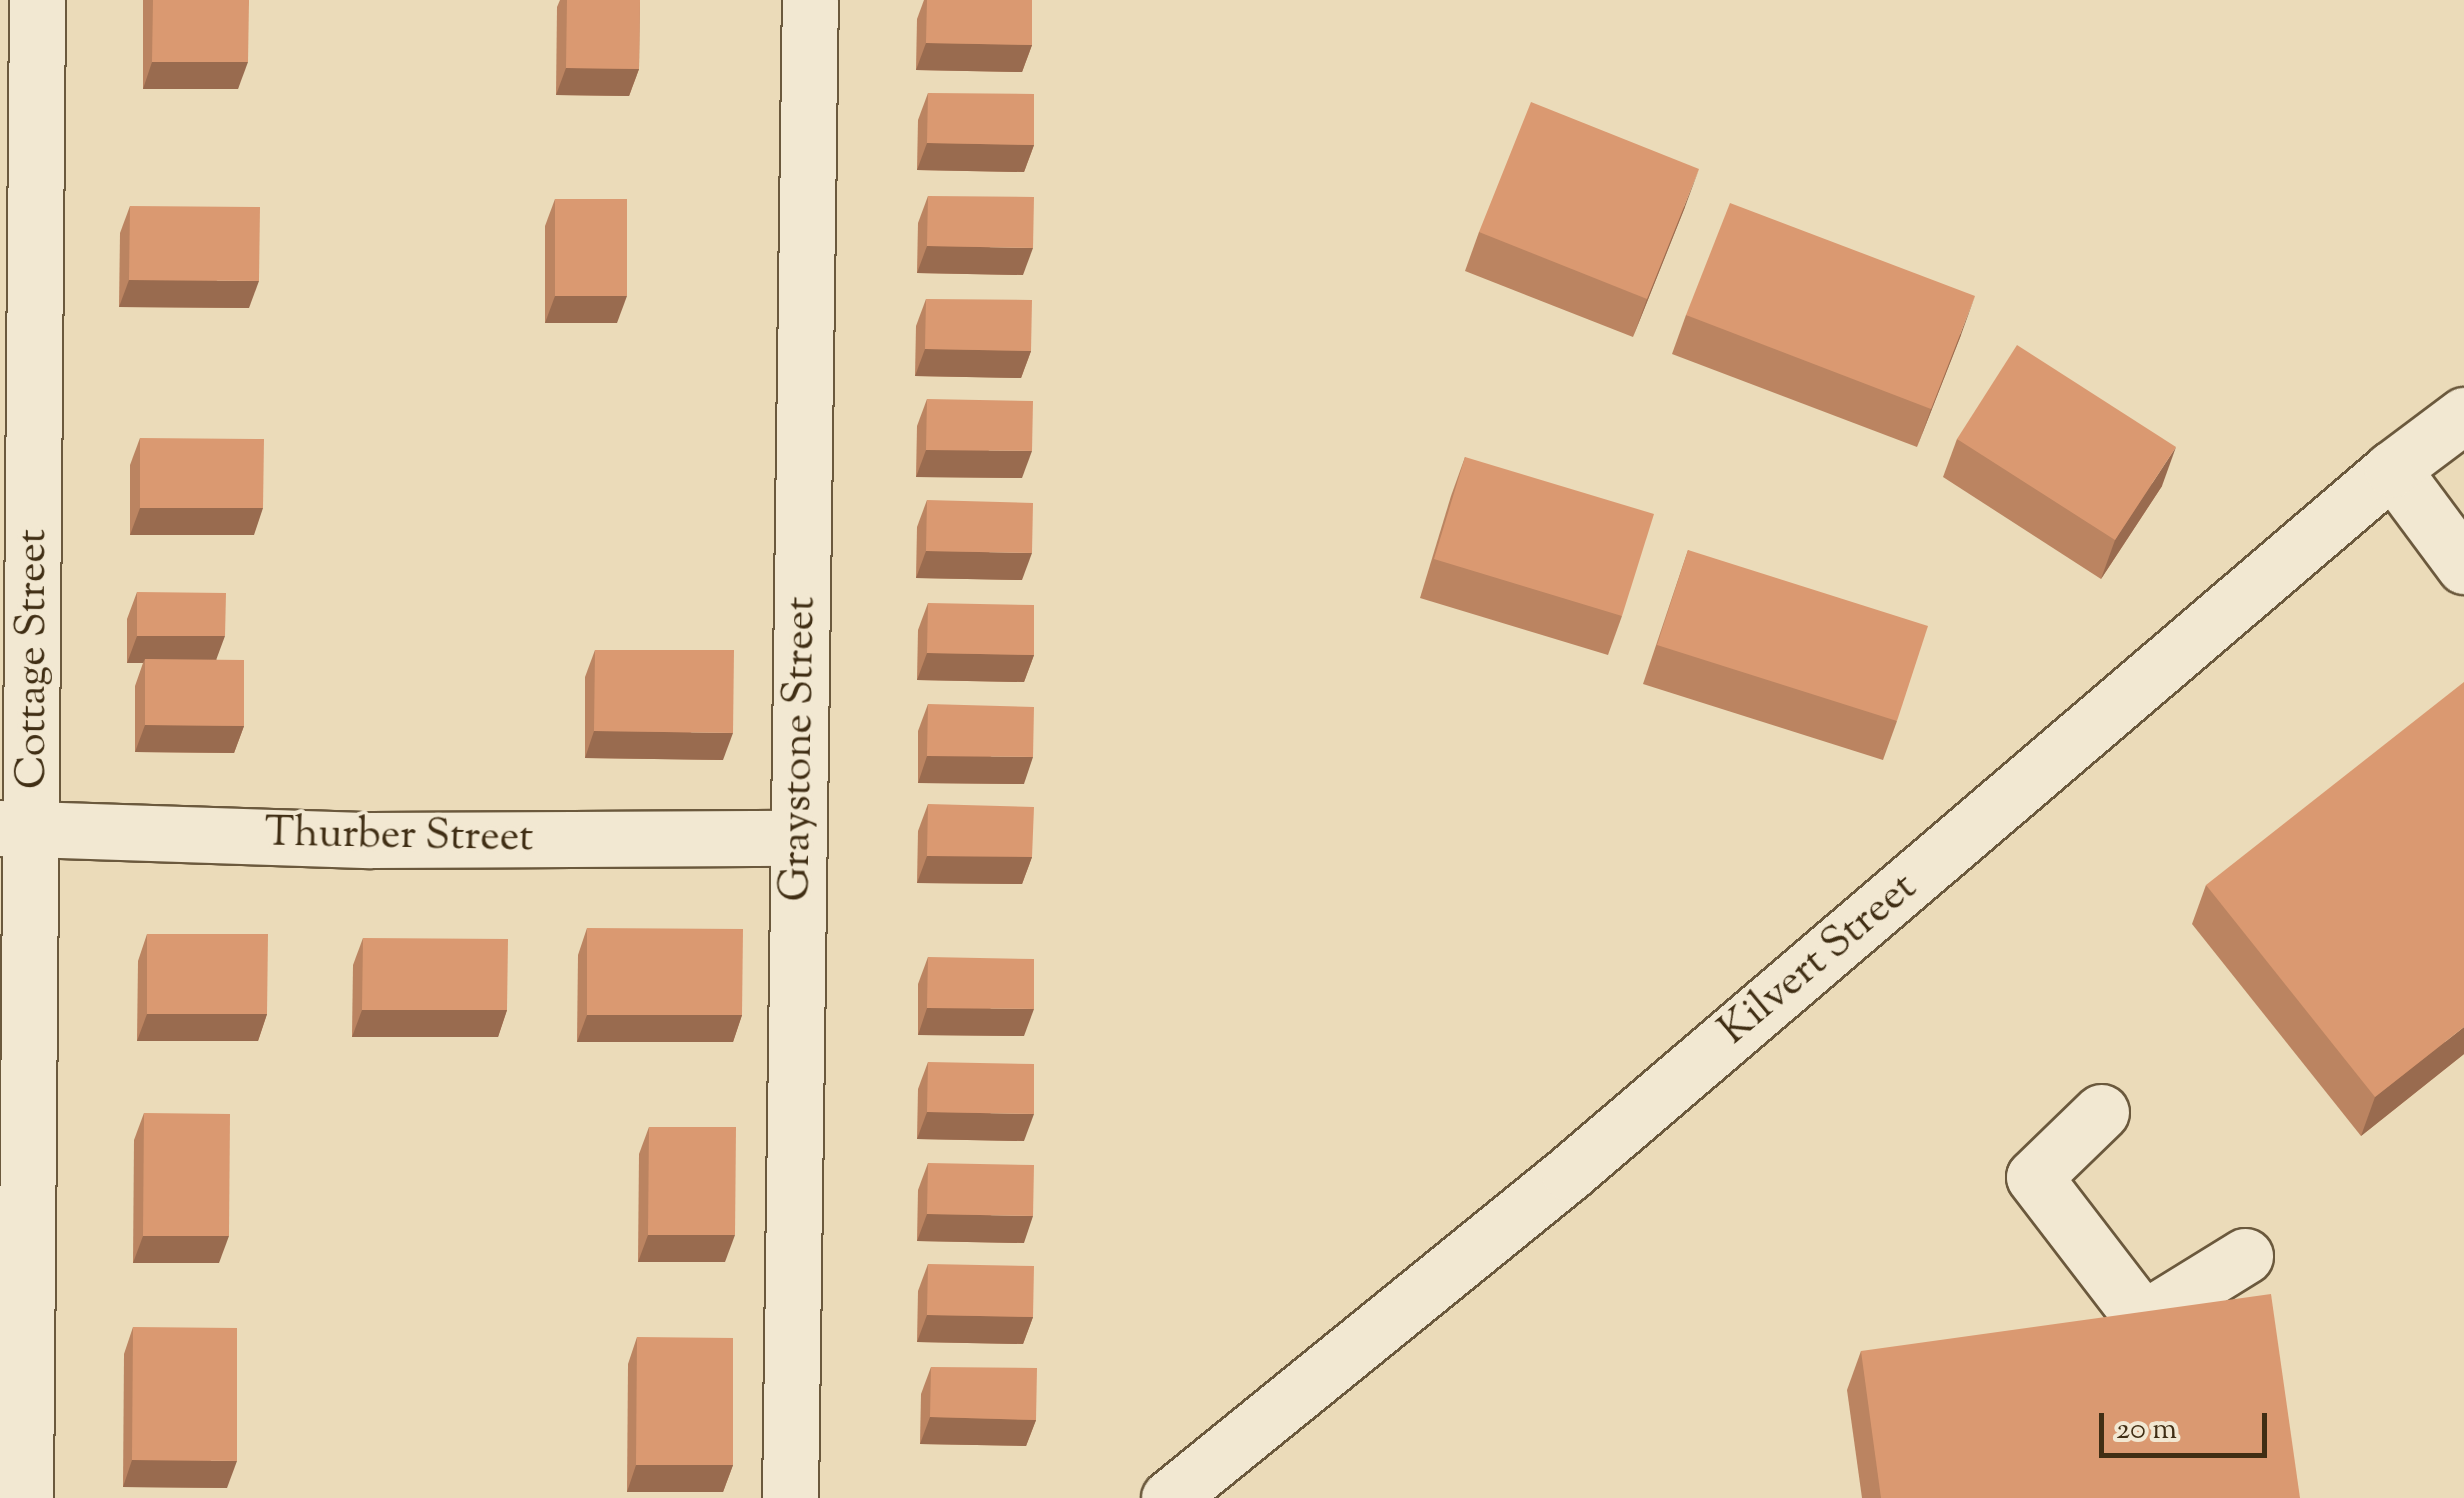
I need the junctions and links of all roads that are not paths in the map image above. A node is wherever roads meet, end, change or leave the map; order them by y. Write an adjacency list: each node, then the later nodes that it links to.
1 (37, 0): 6 (street, Cottage Street)
2 (810, 0): 7 (street, Graystone Street)
3 (2464, 415): 4 (street, Kilvert Street)
4 (2392, 469): 5 (street); 12 (street, Kilvert Street)
5 (2464, 566)
6 (17, 828): 7 (street, Thurber Street); 10 (street, Cottage Street)
7 (799, 838): 11 (street, Graystone Street)
8 (2101, 1112): 9 (street)
9 (2246, 1256)
10 (25, 1498)
11 (790, 1498)
12 (1168, 1498)

